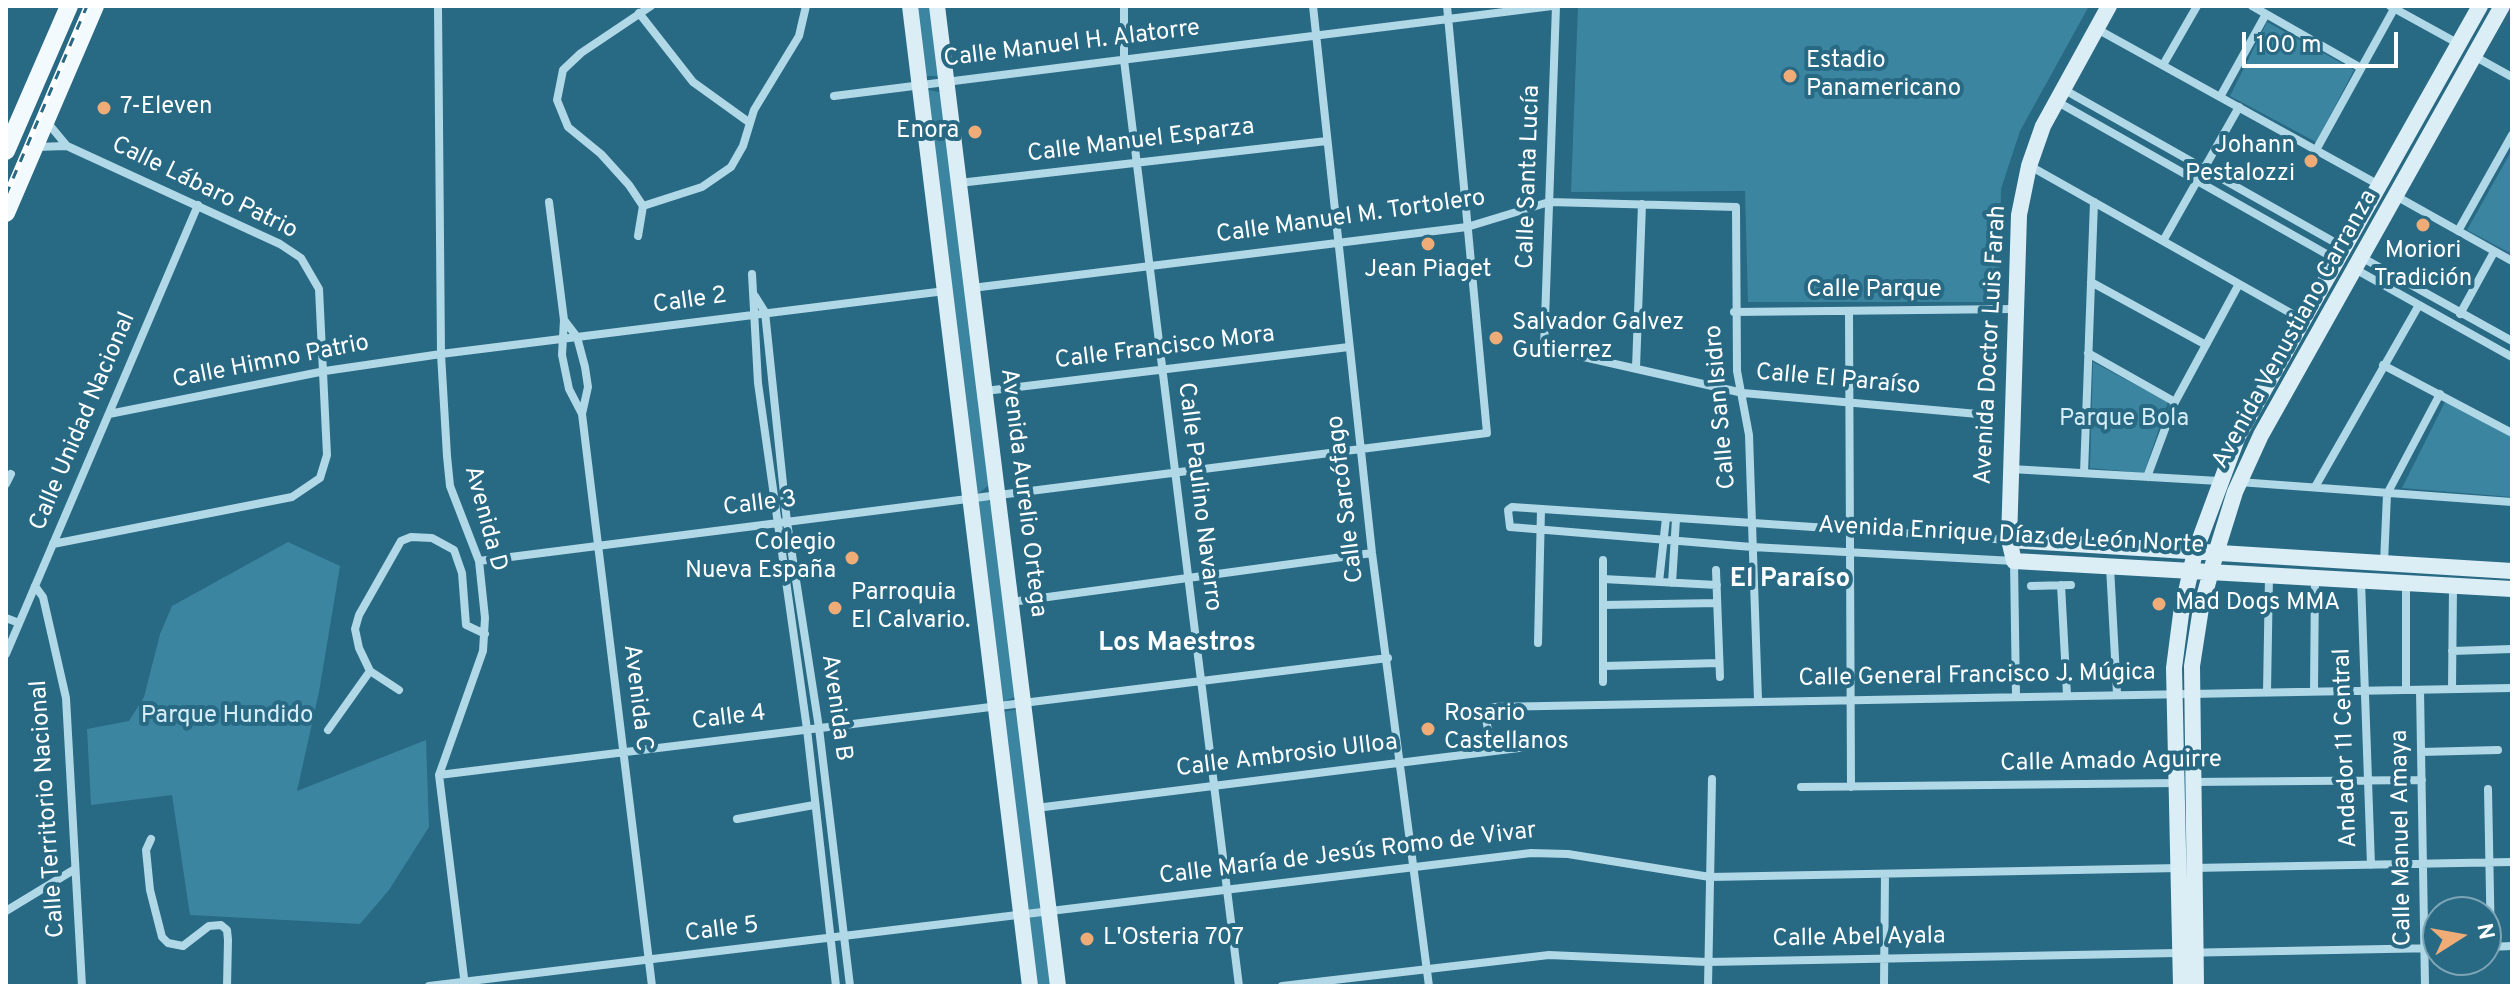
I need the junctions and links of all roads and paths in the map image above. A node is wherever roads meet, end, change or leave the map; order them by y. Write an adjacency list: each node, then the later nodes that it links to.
1 (69, 6): 43 (main road)
2 (95, 6): 36 (main road)
3 (438, 6): 92 (street, Avenida D)
4 (651, 6): 19 (street)
5 (806, 6): 37 (street)
6 (910, 6): 31 (street)
7 (937, 6): 30 (street, Avenida Aurelio Ortega)
8 (1124, 6): 26 (street, Calle Paulino Navarro)
9 (1313, 6): 23 (street, Calle Sarcófago)
10 (1447, 6): 21 (street)
11 (1554, 6): 18 (street, Calle Manuel H. Alatorre); 52 (street, Calle Santa Lucía)
12 (2109, 6): 22 (street, Avenida Doctor Luis Farah)
13 (2197, 6): 27 (street)
14 (2252, 6): 20 (street)
15 (2480, 6): 24 (street, Avenida Venustiano Carranza)
16 (2502, 6): 25 (street, Avenida Venustiano Carranza)
17 (2392, 7): 24 (street); 28 (street)
18 (1509, 9): 21 (street, Calle Manuel H. Alatorre)
19 (639, 13): 37 (street); 56 (street)
20 (2266, 14): 28 (street); 34 (street)
21 (1447, 19): 23 (street, Calle Manuel H. Alatorre); 59 (street)
22 (2096, 28): 27 (street); 32 (street, Avenida Doctor Luis Farah)
23 (1315, 36): 26 (street, Calle Manuel H. Alatorre); 39 (street, Calle Sarcófago)
24 (2459, 44): 49 (street, Avenida Venustiano Carranza)
25 (2474, 56): 29 (street); 50 (street, Avenida Venustiano Carranza)
26 (1124, 60): 30 (street, Calle Manuel H. Alatorre); 44 (street, Calle Paulino Navarro)
27 (2163, 65): 34 (street)
28 (2361, 68): 42 (street)
29 (2512, 77)
30 (947, 80): 31 (street, Calle Manuel H. Alatorre); 48 (street, Avenida Aurelio Ortega)
31 (919, 84): 33 (street, Calle Manuel H. Alatorre); 73 (street)
32 (2059, 95): 45 (street, Avenida Doctor Luis Farah); 46 (street); 47 (street)
33 (834, 96)
34 (2220, 97): 35 (street)
35 (2239, 107): 42 (street); 46 (street)
36 (46, 120): 40 (street, Calle Lábaro Patrio); 41 (main road)
37 (750, 123): 56 (street)
38 (2512, 135): 60 (street)
39 (1327, 141): 44 (street, Calle Manuel Esparza); 63 (street, Calle Sarcófago)
40 (67, 146): 41 (street, Calle Lábaro Patrio); 55 (street, Calle Lábaro Patrio)
41 (34, 147): 58 (main road)
42 (2316, 150): 49 (street)
43 (6, 151)
44 (1137, 163): 48 (street, Calle Manuel Esparza); 68 (street, Calle Paulino Navarro)
45 (2029, 166): 53 (street); 76 (street, Avenida Doctor Luis Farah)
46 (2204, 169): 47 (street); 65 (street)
47 (2197, 181): 62 (street); 65 (street)
48 (959, 183): 72 (street, Avenida Aurelio Ortega)
49 (2380, 185): 65 (street, Avenida Venustiano Carranza)
50 (2396, 196): 60 (street); 67 (street, Avenida Venustiano Carranza)
51 (549, 202): 82 (street, Avenida C)
52 (1549, 202): 54 (street, Calle Manuel M. Tortolero); 59 (street, Calle Manuel M. Tortolero); 90 (street, Calle Santa Lucía)
53 (2094, 202): 62 (street); 70 (street)
54 (1642, 204): 57 (street, Calle Manuel M. Tortolero); 95 (street)
55 (198, 205): 97 (street, Calle Lábaro Patrio); 103 (street, Calle Unidad Nacional)
56 (643, 206): 61 (street)
57 (1736, 207): 79 (street, Calle San Isidro)
58 (6, 213)
59 (1467, 227): 63 (street, Calle Manuel M. Tortolero); 107 (street, Calle 3)
60 (2458, 231): 64 (street)
61 (638, 236)
62 (2163, 241): 71 (street)
63 (1338, 242): 68 (street, Calle Manuel M. Tortolero); 89 (street, Calle Sarcófago)
64 (2494, 252): 66 (street); 80 (street)
65 (2341, 254): 83 (street, Avenida Venustiano Carranza)
66 (2512, 261)
67 (2358, 263): 75 (street); 80 (street); 114 (street, Avenida Venustiano Carranza)
68 (1149, 266): 72 (street, Calle Manuel M. Tortolero); 96 (street, Calle Paulino Navarro)
69 (752, 274): 74 (street, Avenida B)
70 (2091, 282): 88 (street); 91 (street)
71 (2239, 284): 83 (street); 88 (street)
72 (972, 288): 98 (street, Avenida Aurelio Ortega)
73 (945, 291): 78 (street, Calle 2); 119 (street)
74 (755, 296): 78 (street, Avenida B); 81 (street, Avenida B)
75 (2419, 305): 84 (street); 94 (street)
76 (2014, 309): 77 (street, Calle Parque); 108 (street, Avenida Doctor Luis Farah)
77 (1849, 311): 79 (street, Calle Parque); 102 (street)
78 (765, 312): 81 (street, Calle 2); 123 (street, Avenida B)
79 (1734, 312): 99 (street, Calle San Isidro)
80 (2461, 312): 84 (street); 87 (street)
81 (754, 314): 85 (street, Calle 2); 124 (street, Avenida B)
82 (564, 320): 85 (street, Avenida C); 86 (street, Avenida C)
83 (2303, 320): 113 (street, Avenida Venustiano Carranza)
84 (2456, 323): 93 (street)
85 (577, 337): 86 (street, Calle 2); 104 (street, Avenida C)
86 (560, 339): 92 (street, Calle 2); 104 (street, Avenida C)
87 (2512, 341)
88 (2206, 345): 101 (street)
89 (1349, 347): 96 (street, Calle Francisco Mora); 107 (street, Calle Sarcófago)
90 (1544, 348): 95 (street, Calle El Paraíso)
91 (2088, 353): 101 (street); 109 (street)
92 (441, 354): 97 (street, Calle Himno Patrio); 139 (street, Avenida D)
93 (2512, 357)
94 (2383, 365): 100 (street); 116 (street)
95 (1636, 368): 99 (street, Calle El Paraíso)
96 (1162, 370): 98 (street, Calle Francisco Mora); 111 (street, Calle Paulino Navarro)
97 (325, 371): 103 (street, Calle Himno Patrio); 131 (street, Calle Lábaro Patrio)
98 (985, 391): 118 (street, Avenida Aurelio Ortega)
99 (1743, 393): 102 (street, Calle El Paraíso); 125 (street, Calle San Isidro)
100 (2440, 394): 106 (street); 117 (street)
101 (2175, 402): 112 (street)
102 (1850, 403): 105 (street, Calle El Paraíso); 127 (street)
103 (109, 414): 131 (street, Calle Unidad Nacional)
104 (582, 414): 132 (street, Avenida C)
105 (1989, 415)
106 (2512, 433)
107 (1362, 449): 111 (street, Calle 3); 136 (street, Calle Sarcófago)
108 (2010, 469): 109 (street); 130 (street, Avenida Doctor Luis Farah)
109 (2084, 473): 112 (street)
110 (11, 474): 115 (street)
111 (1175, 474): 118 (street, Calle 3); 149 (street, Calle Paulino Navarro)
112 (2147, 477): 113 (street)
113 (2219, 481): 135 (street, Avenida Venustiano Carranza)
114 (2239, 482): 116 (street); 137 (street, Avenida Venustiano Carranza)
115 (6, 484)
116 (2315, 487): 117 (street)
117 (2387, 494): 120 (street); 142 (street)
118 (998, 496): 119 (street, Calle 3); 162 (street, Avenida Aurelio Ortega)
119 (970, 499): 123 (street, Calle 3); 194 (street)
120 (2512, 502)
121 (1541, 509): 122 (street, Avenida Enrique Díaz de León Norte); 126 (street); 126 (street, Avenida Enrique Díaz de León Norte)
122 (1671, 519): 125 (street, Avenida Enrique Díaz de León Norte); 128 (street); 129 (street)
123 (787, 522): 124 (street, Calle 3); 195 (street, Avenida B)
124 (775, 524): 132 (street, Calle 3); 196 (street, Avenida B)
125 (1751, 524): 127 (street, Avenida Enrique Díaz de León Norte); 133 (street, Calle San Isidro)
126 (1541, 528): 128 (street, Avenida Enrique Díaz de León Norte); 168 (street)
127 (1849, 529): 130 (street, Avenida Enrique Díaz de León Norte); 134 (street)
128 (1664, 539): 129 (street, Avenida Enrique Díaz de León Norte); 153 (street)
129 (1675, 540): 133 (street, Avenida Enrique Díaz de León Norte); 154 (street)
130 (2009, 540): 135 (street, Avenida Enrique Díaz de León Norte); 140 (street, Avenida Doctor Luis Farah)
131 (53, 544): 157 (street, Calle Unidad Nacional)
132 (597, 546): 139 (street, Calle 3); 201 (street, Avenida C)
133 (1752, 547): 134 (street, Avenida Enrique Díaz de León Norte); 192 (street, Calle San Isidro)
134 (1848, 552): 140 (street, Avenida Enrique Díaz de León Norte); 191 (street)
135 (2195, 552): 137 (street, Avenida Enrique Díaz de León Norte); 145 (street, Avenida Venustiano Carranza)
136 (1372, 553): 149 (street); 172 (street, Calle Sarcófago)
137 (2216, 553): 142 (street, Avenida Enrique Díaz de León Norte); 147 (street, Avenida Venustiano Carranza)
138 (1603, 560): 151 (street)
139 (479, 561): 167 (street, Avenida D)
140 (2014, 561): 141 (street, Avenida Enrique Díaz de León Norte); 190 (street)
141 (2049, 563): 143 (street, Avenida Enrique Díaz de León Norte); 159 (street)
142 (2384, 563): 146 (street, Avenida Enrique Díaz de León Norte)
143 (2110, 566): 145 (street, Avenida Enrique Díaz de León Norte); 187 (street)
144 (1716, 570): 156 (street)
145 (2190, 571): 147 (street, Avenida Enrique Díaz de León Norte); 188 (street, Avenida Venustiano Carranza)
146 (2512, 571)
147 (2210, 572): 148 (street, Avenida Enrique Díaz de León Norte); 188 (street, Avenida Venustiano Carranza)
148 (2269, 576): 150 (street, Avenida Enrique Díaz de León Norte); 186 (street)
149 (1187, 578): 162 (street); 177 (street, Calle Paulino Navarro)
150 (2315, 578): 152 (street, Avenida Enrique Díaz de León Norte); 184 (street)
151 (1603, 579): 153 (street); 164 (street)
152 (2361, 581): 155 (street, Avenida Enrique Díaz de León Norte); 185 (street, Andador 11 Central)
153 (1659, 582): 154 (street)
154 (1672, 583): 156 (street)
155 (2406, 583): 160 (street, Avenida Enrique Díaz de León Norte); 182 (street)
156 (1717, 585): 163 (street)
157 (35, 586): 166 (street, Calle Unidad Nacional); 225 (street, Calle Territorio Nacional)
158 (2031, 586): 159 (street)
159 (2049, 586): 189 (street)
160 (2453, 586): 161 (street, Avenida Enrique Díaz de León Norte); 170 (street)
161 (2512, 589)
162 (1011, 602): 193 (street, Avenida Aurelio Ortega)
163 (1717, 603): 164 (street); 173 (street)
164 (1603, 605): 174 (street)
165 (6, 618): 166 (street)
166 (19, 623): 171 (street, Calle Unidad Nacional)
167 (485, 634): 175 (street); 204 (street, Avenida D)
168 (1538, 643)
169 (2512, 649): 170 (street)
170 (2452, 651): 180 (street)
171 (6, 654)
172 (1388, 658): 177 (street, Calle 4); 203 (street, Calle Sarcófago)
173 (1719, 663): 174 (street); 176 (street)
174 (1604, 666): 178 (street)
175 (370, 671): 181 (street); 197 (street)
176 (1720, 677)
177 (1200, 681): 193 (street, Calle 4); 209 (street, Calle Paulino Navarro)
178 (1603, 682)
179 (2512, 688): 180 (street, Calle General Francisco J. Múgica)
180 (2452, 689): 183 (street, Calle General Francisco J. Múgica)
181 (399, 690)
182 (2406, 690): 183 (street, Calle General Francisco J. Múgica); 185 (street, Calle General Francisco J. Múgica)
183 (2420, 690): 202 (street, Calle Manuel Amaya)
184 (2314, 691): 185 (street, Calle General Francisco J. Múgica); 186 (street, Calle General Francisco J. Múgica)
185 (2363, 691): 206 (street, Andador 11 Central)
186 (2267, 692): 188 (street, Calle General Francisco J. Múgica)
187 (2117, 694): 188 (street, Calle General Francisco J. Múgica); 189 (street, Calle General Francisco J. Múgica)
188 (2183, 694): 208 (street, Avenida Venustiano Carranza)
189 (2067, 695): 190 (street, Calle General Francisco J. Múgica)
190 (2016, 696): 191 (street, Calle General Francisco J. Múgica)
191 (1849, 699): 192 (street, Calle General Francisco J. Múgica); 211 (street)
192 (1758, 700): 200 (street, Calle General Francisco J. Múgica)
193 (1023, 702): 194 (street, Calle 4); 214 (street, Avenida Aurelio Ortega)
194 (996, 706): 195 (street, Calle 4); 233 (street)
195 (819, 728): 196 (street, Calle 4); 217 (street, Avenida B)
196 (807, 729): 201 (street, Calle 4); 213 (street, Avenida B)
197 (328, 730)
198 (1543, 745): 200 (street, Calle Ambrosio Ulloa)
199 (2498, 750): 202 (street)
200 (1492, 751): 203 (street, Calle Ambrosio Ulloa)
201 (623, 752): 204 (street, Calle 4); 239 (street, Avenida C)
202 (2421, 752): 207 (street, Calle Manuel Amaya)
203 (1401, 763): 209 (street, Calle Ambrosio Ulloa); 223 (street, Calle Sarcófago)
204 (439, 775): 242 (street, Avenida D)
205 (1712, 779): 227 (street)
206 (2370, 780): 207 (street, Calle Amado Aguirre); 208 (street, Calle Amado Aguirre); 222 (street, Andador 11 Central)
207 (2422, 780): 221 (street, Calle Manuel Amaya)
208 (2184, 782): 211 (street, Calle Amado Aguirre); 224 (street, Avenida Venustiano Carranza)
209 (1213, 787): 214 (street, Calle Ambrosio Ulloa); 228 (street, Calle Paulino Navarro)
210 (1801, 787): 211 (street, Calle Amado Aguirre)
211 (1851, 787)
212 (2488, 789): 220 (street)
213 (814, 805): 215 (street); 218 (street, Avenida B)
214 (1036, 808): 231 (street, Avenida Aurelio Ortega)
215 (737, 819)
216 (151, 839): 244 (street)
217 (834, 855): 218 (street); 234 (street, Avenida B)
218 (821, 857): 235 (street, Avenida B)
219 (2512, 862): 220 (street, Calle María de Jesús Romo de Vivar)
220 (2489, 863): 221 (street, Calle María de Jesús Romo de Vivar); 230 (street)
221 (2423, 864): 222 (street, Calle María de Jesús Romo de Vivar); 229 (street, Calle Manuel Amaya)
222 (2371, 865): 224 (street, Calle María de Jesús Romo de Vivar)
223 (1415, 867): 227 (street, Calle María de Jesús Romo de Vivar); 228 (street, Calle María de Jesús Romo de Vivar); 241 (street, Calle Sarcófago)
224 (2186, 868): 226 (street, Calle María de Jesús Romo de Vivar); 237 (street, Avenida Venustiano Carranza)
225 (75, 869): 232 (street); 243 (street, Calle Territorio Nacional)
226 (1885, 874): 227 (street, Calle María de Jesús Romo de Vivar); 238 (street)
227 (1710, 877): 240 (street)
228 (1227, 889): 231 (street, Calle María de Jesús Romo de Vivar); 251 (street, Calle Paulino Navarro)
229 (2423, 896)
230 (2489, 896)
231 (1049, 910): 233 (street, Calle María de Jesús Romo de Vivar); 250 (street, Avenida Aurelio Ortega)
232 (6, 911)
233 (1021, 915): 234 (street, Calle 5); 249 (street)
234 (844, 936): 235 (street, Calle 5); 248 (street, Avenida B)
235 (830, 937): 239 (street, Calle 5); 247 (street, Avenida B)
236 (2422, 948): 237 (street, Calle Abel Ayala)
237 (2188, 953): 238 (street, Calle Abel Ayala); 256 (street, Avenida Venustiano Carranza); 257 (street, Avenida Venustiano Carranza)
238 (1884, 959): 240 (street, Calle Abel Ayala); 255 (street)
239 (649, 960): 242 (street, Calle 5); 246 (street, Avenida C)
240 (1707, 962): 241 (street, Calle Abel Ayala); 254 (street)
241 (1427, 969): 252 (street, Calle Abel Ayala); 253 (street, Calle Sarcófago)
242 (465, 984): 245 (street, Calle 5)
243 (82, 986)
244 (227, 986)
245 (429, 986)
246 (652, 986)
247 (836, 986)
248 (850, 986)
249 (1030, 986)
250 (1058, 986)
251 (1239, 986)
252 (1282, 986)
253 (1429, 986)
254 (1708, 986)
255 (1884, 986)
256 (2181, 986)
257 (2196, 986)

